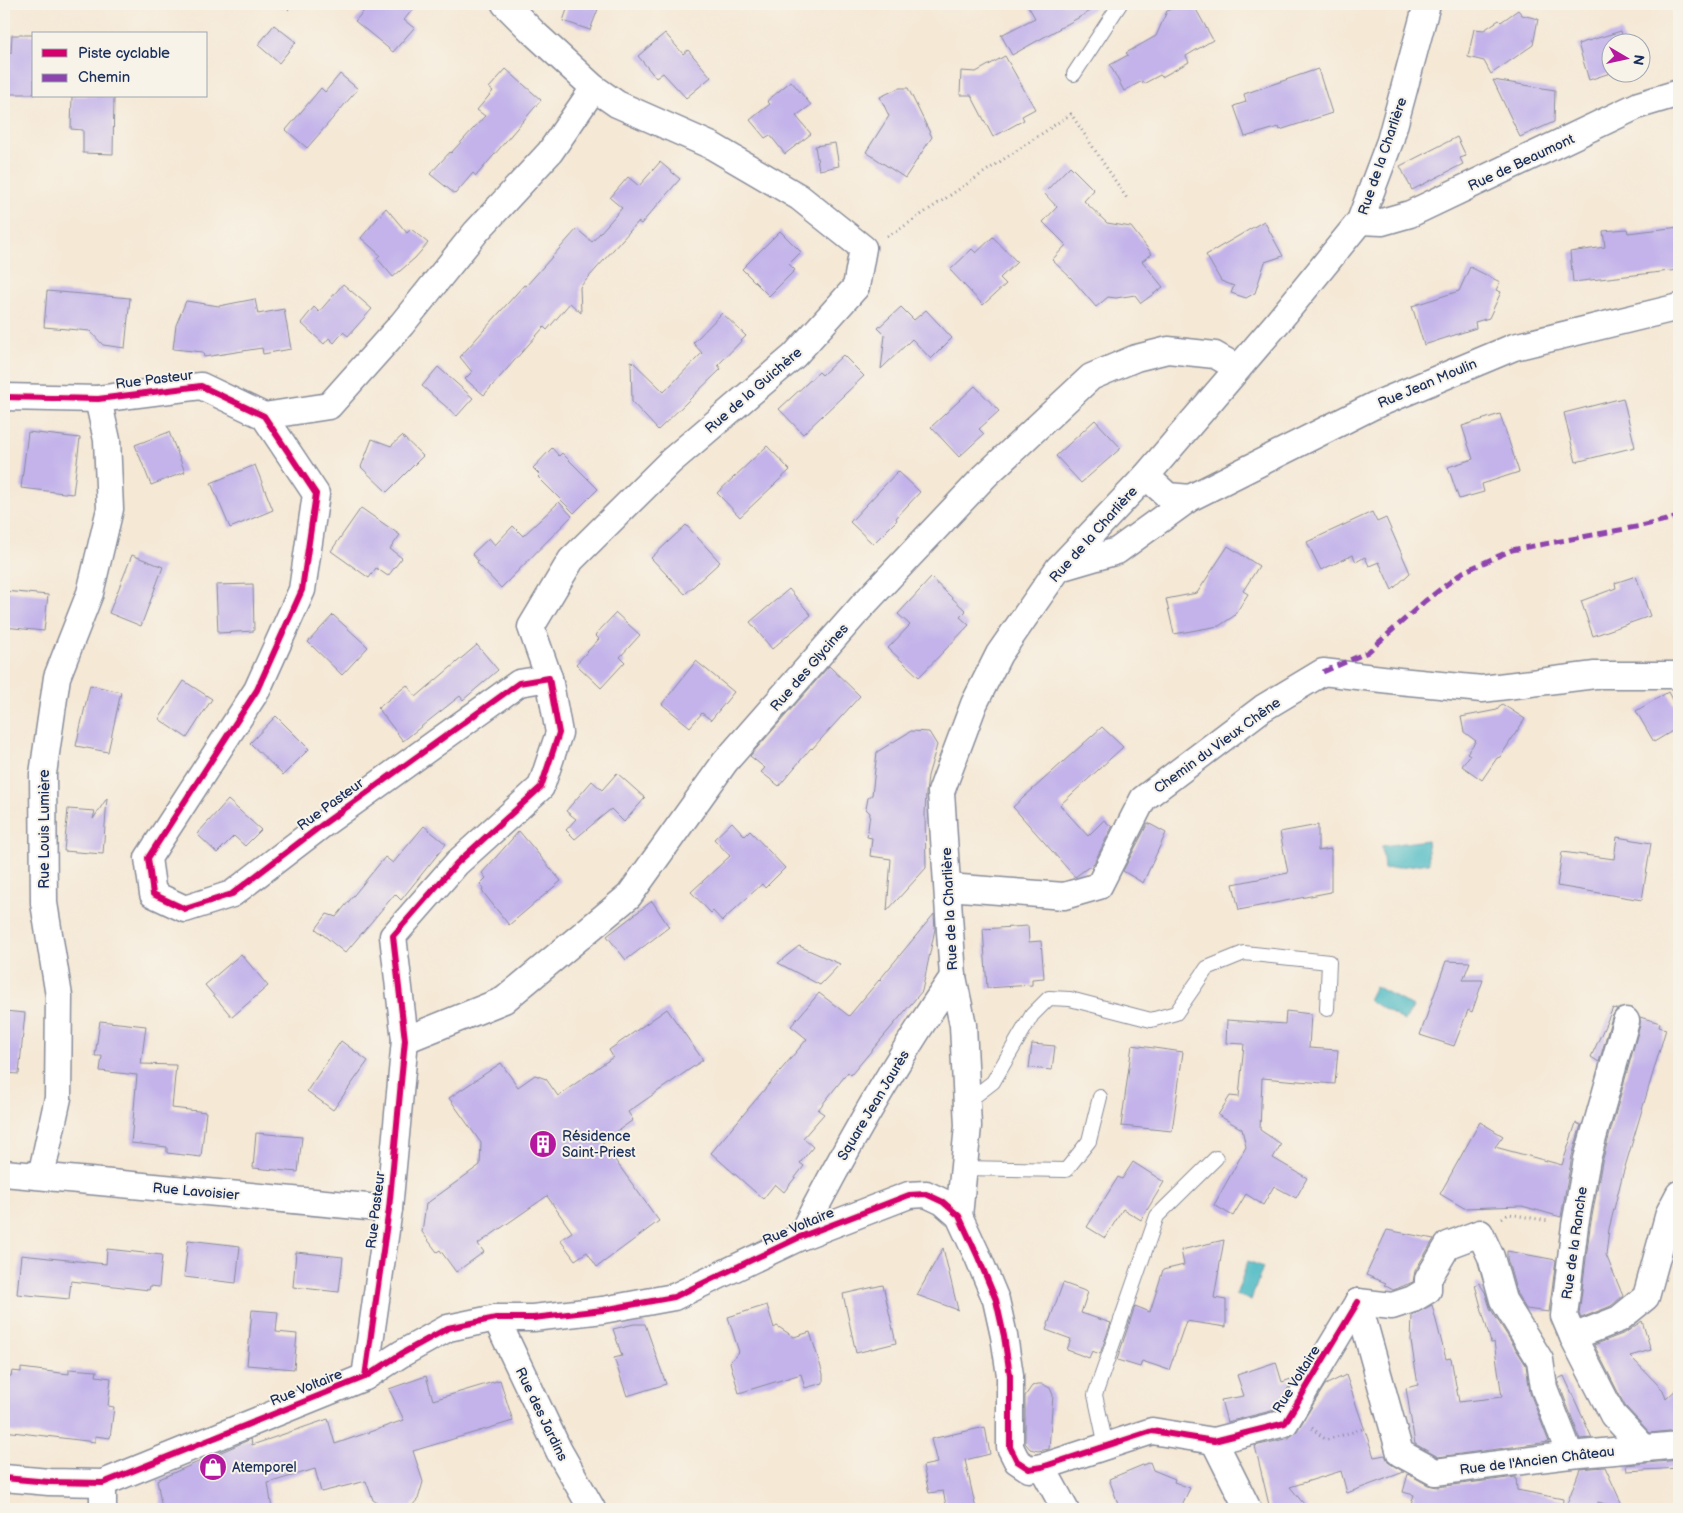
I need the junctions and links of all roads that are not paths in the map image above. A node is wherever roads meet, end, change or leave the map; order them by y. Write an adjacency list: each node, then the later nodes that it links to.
1 (505, 4): 5 (street)
2 (1120, 4): 4 (lane)
3 (1427, 4): 7 (street, Rue de la Charlière)
4 (1074, 74)
5 (594, 88): 12 (street); 17 (street, Rue de la Guichère)
6 (1679, 92): 7 (street, Rue de Beaumont)
7 (1360, 221): 9 (street, Rue de la Charlière)
8 (1679, 307): 14 (street, Rue Jean Moulin)
9 (1238, 368): 13 (street, Rue de la Charlière); 22 (street, Rue des Glycines)
10 (4, 397): 11 (street, Rue Pasteur)
11 (98, 399): 12 (street, Rue Pasteur); 28 (street, Rue Louis Lumière)
12 (264, 416): 17 (street, Rue Pasteur)
13 (1146, 476): 14 (street); 15 (street, Rue de la Charlière)
14 (1190, 498): 15 (street, Rue Jean Moulin)
15 (1058, 568): 18 (street, Rue de la Charlière)
16 (1679, 675): 18 (street, Chemin du Vieux Chêne)
17 (549, 678): 22 (street, Rue Pasteur)
18 (948, 887): 19 (street, Rue de la Charlière)
19 (953, 977): 24 (street, Rue de la Charlière); 32 (street, Square Jean Jaurès)
20 (1328, 1009): 24 (lane)
21 (1626, 1021): 36 (street, Rue de la Ranche)
22 (406, 1040): 30 (street, Rue Pasteur)
23 (1100, 1097): 26 (lane)
24 (967, 1102): 26 (street, Rue de la Charlière)
25 (1216, 1158): 39 (lane)
26 (964, 1168): 31 (street, Rue de la Charlière)
27 (4, 1173): 28 (street, Rue Lavoisier)
28 (41, 1176): 30 (street, Rue Lavoisier)
29 (1679, 1194): 36 (street)
30 (389, 1209): 37 (street, Rue Pasteur)
31 (959, 1216): 32 (street, Rue Voltaire); 43 (street, Rue Voltaire)
32 (800, 1237): 34 (street, Rue Voltaire)
33 (1358, 1302): 35 (street); 38 (street, Rue Voltaire); 42 (street, Rue de l'Ancien Château)
34 (496, 1318): 37 (street, Rue Voltaire); 47 (street, Rue des Jardins)
35 (1529, 1342): 36 (street); 42 (street)
36 (1577, 1344): 41 (street, Rue de la Ranche)
37 (365, 1377): 45 (street, Rue Voltaire)
38 (1214, 1441): 39 (street, Rue Voltaire); 49 (street)
39 (1106, 1446): 43 (street, Rue Voltaire)
40 (1679, 1446): 41 (street, Rue de l'Ancien Château)
41 (1644, 1448): 42 (street, Rue de l'Ancien Château)
42 (1570, 1455)
43 (1042, 1467): 48 (street)
44 (4, 1478): 45 (street, Rue Voltaire)
45 (103, 1483): 46 (street)
46 (103, 1509)
47 (592, 1509)
48 (1065, 1509)
49 (1248, 1509)

